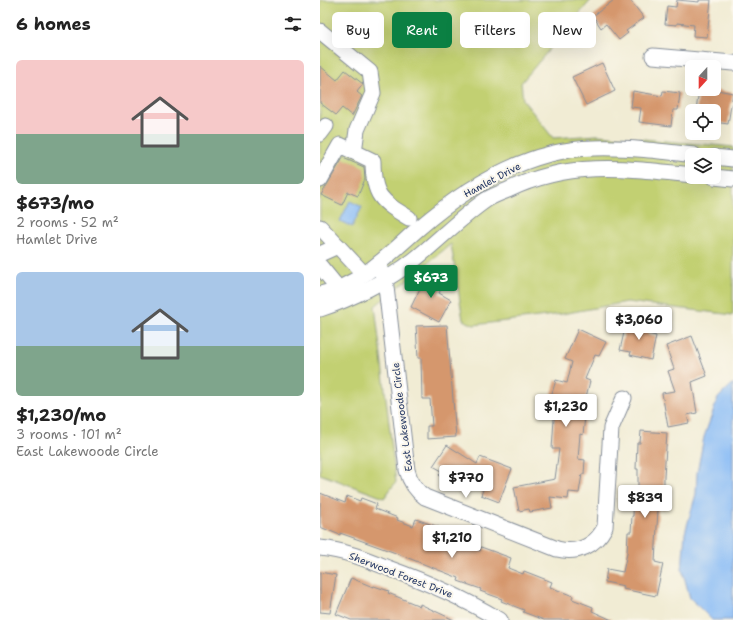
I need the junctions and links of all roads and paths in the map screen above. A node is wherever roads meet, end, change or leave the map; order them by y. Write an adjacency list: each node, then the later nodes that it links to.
1 (320, 31): 4 (street)
2 (653, 56): 3 (street)
3 (733, 63)
4 (354, 152): 11 (street); 12 (street)
5 (685, 154): 13 (street, Hamlet Drive)
6 (721, 158): 7 (street)
7 (733, 159)
8 (685, 174): 21 (street, Hamlet Drive)
9 (721, 178): 10 (street)
10 (733, 179)
11 (320, 180)
12 (409, 218): 13 (street); 15 (street)
13 (427, 222): 15 (street, Hamlet Drive)
14 (320, 227): 16 (street)
15 (412, 234): 18 (street, Hamlet Drive)
16 (338, 246): 17 (street); 20 (street)
17 (320, 254)
18 (377, 265): 20 (street, Hamlet Drive); 21 (street, East Lakewoode Circle)
19 (320, 266): 22 (street)
20 (364, 274): 22 (street, Hamlet Drive)
21 (385, 278): 24 (street, Hamlet Drive); 25 (street, East Lakewoode Circle)
22 (338, 288): 23 (street, Hamlet Drive)
23 (320, 294)
24 (320, 309)
25 (624, 398)
26 (320, 548): 27 (street, Sherwood Forest Drive)
27 (500, 620)

